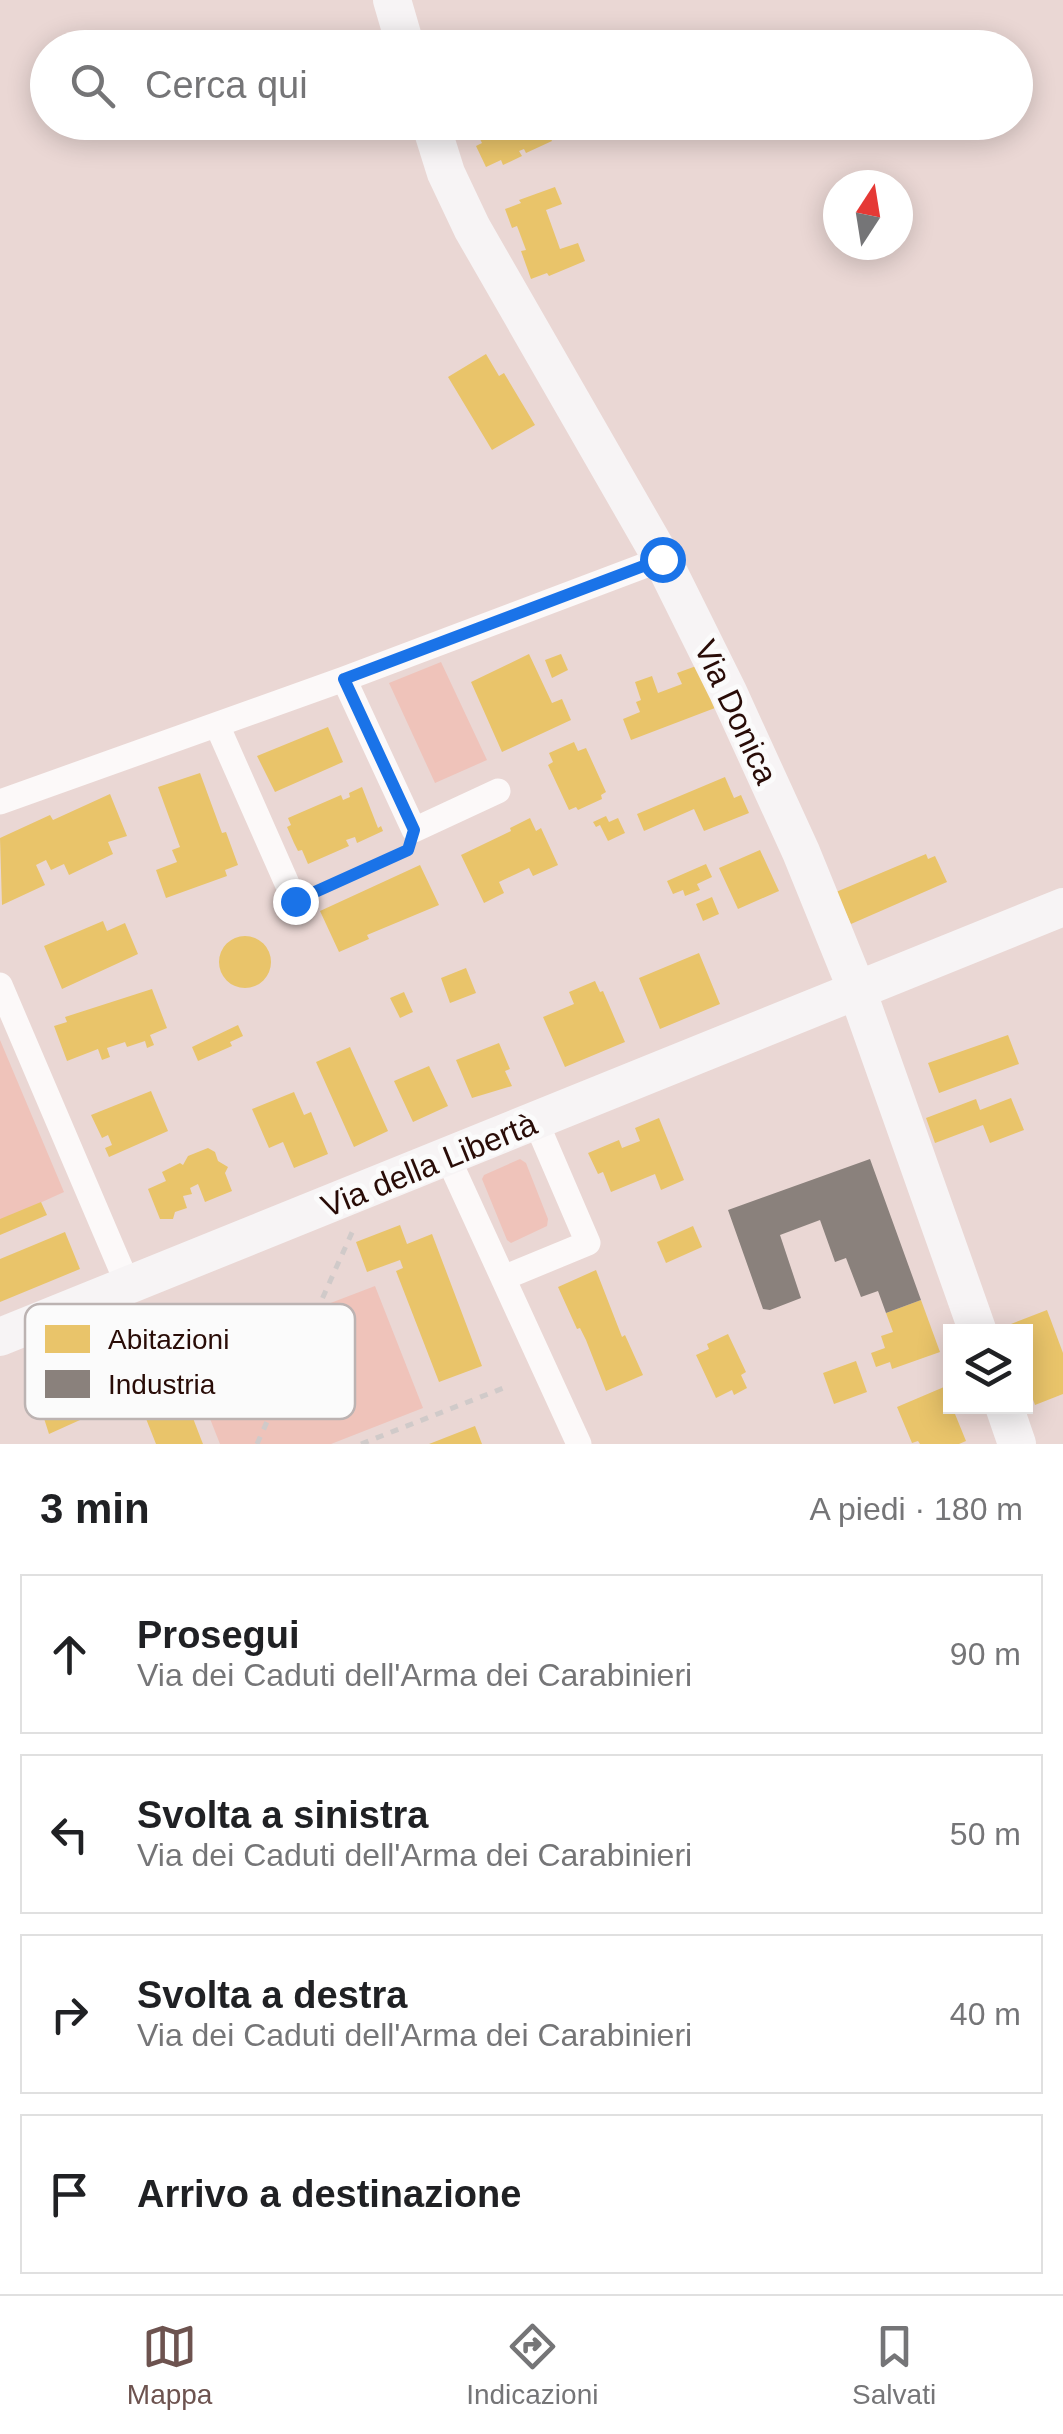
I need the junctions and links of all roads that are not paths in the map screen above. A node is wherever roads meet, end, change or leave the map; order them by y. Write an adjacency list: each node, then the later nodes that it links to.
1 (392, 0): 2 (street)
2 (401, 30)
3 (436, 140): 4 (street, Via Donica)
4 (662, 559): 5 (street); 12 (street, Via Donica)
5 (344, 679): 6 (street); 7 (street)
6 (217, 724): 8 (street); 9 (street)
7 (498, 792)
8 (0, 802)
9 (289, 888)
10 (1063, 907): 12 (street, Via della Libertà)
11 (0, 985): 13 (street)
12 (857, 990): 14 (street, Via della Libertà); 19 (street, Via Donica)
13 (6, 1015): 17 (street)
14 (536, 1122): 15 (street, Via della Libertà); 16 (street)
15 (448, 1158): 16 (street); 17 (street, Via della Libertà)
16 (503, 1278): 23 (street)
17 (128, 1286): 18 (street, Via della Libertà)
18 (83, 1304)
19 (975, 1324)
20 (25, 1327): 21 (street, Via della Libertà)
21 (0, 1337)
22 (1007, 1414): 24 (street)
23 (579, 1444)
24 (1017, 1444)

